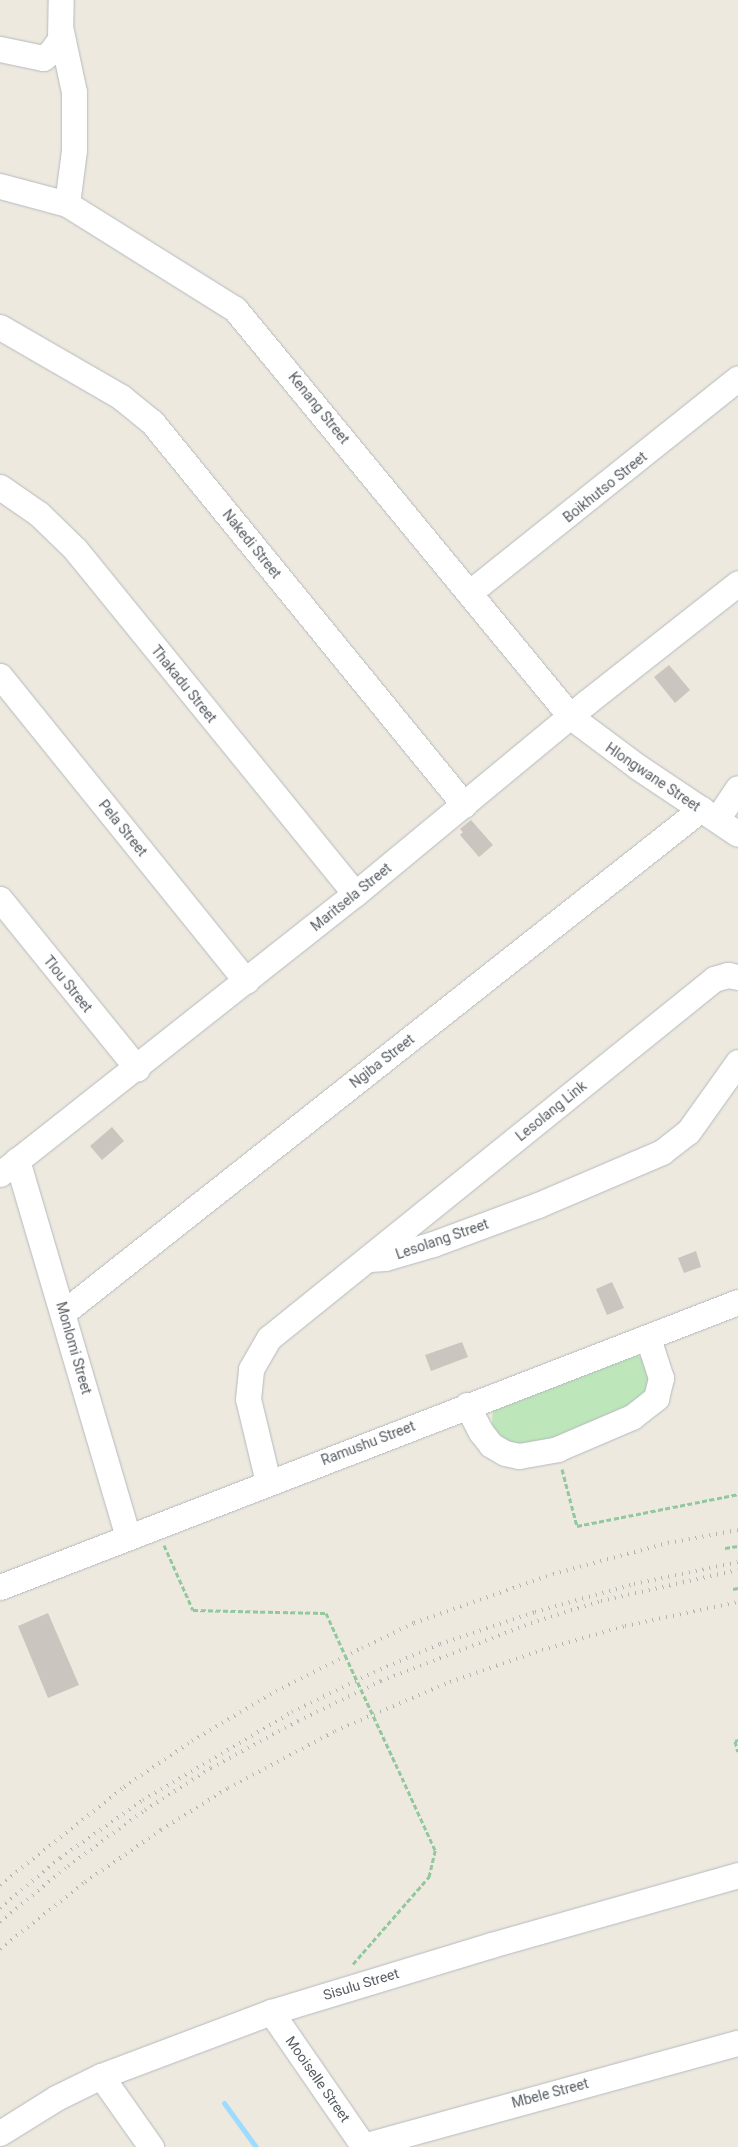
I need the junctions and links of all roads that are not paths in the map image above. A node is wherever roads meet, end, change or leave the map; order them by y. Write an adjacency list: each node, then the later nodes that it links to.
1 (61, 0): 2 (street)
2 (60, 31): 3 (street); 5 (street)
3 (0, 49)
4 (0, 186): 5 (street, Kenang Street)
5 (67, 204): 10 (street, Kenang Street)
6 (0, 328): 14 (street, Nakedi Street)
7 (738, 378): 10 (street, Boikhutso Street)
8 (0, 488): 17 (street, Thakadu Street)
9 (738, 584): 12 (street, Maritsela Street)
10 (469, 594): 12 (street, Kenang Street)
11 (0, 676): 20 (street, Pela Street)
12 (571, 717): 14 (street, Maritsela Street); 15 (street, Hlongwane Street)
13 (738, 788): 15 (street, Ngiba Street)
14 (464, 806): 17 (street, Maritsela Street)
15 (709, 814): 16 (street, Hlongwane Street); 26 (street, Ngiba Street)
16 (738, 834)
17 (355, 894): 20 (street, Maritsela Street)
18 (0, 899): 22 (street, Tlou Street)
19 (738, 977): 24 (street, Lesolang Link)
20 (246, 981): 22 (street, Maritsela Street)
21 (738, 1062): 24 (street, Lesolang Street)
22 (136, 1068): 23 (street, Maritsela Street)
23 (9, 1167): 26 (street, Monlomi Street)
24 (368, 1260): 29 (street, Lesolang Street)
25 (738, 1302): 27 (street, Ramushu Street)
26 (64, 1312): 30 (street, Monlomi Street)
27 (648, 1338): 28 (street, Ramushu Street); 28 (street)
28 (467, 1405): 29 (street, Ramushu Street)
29 (268, 1482): 30 (street, Ramushu Street)
30 (128, 1536): 31 (street, Ramushu Street)
31 (0, 1587)
32 (738, 1875): 33 (street, Sisulu Street)
33 (271, 2012): 35 (street, Sisulu Street); 38 (street, Mooiselle Street)
34 (738, 2043): 38 (street, Mbele Street)
35 (101, 2076): 36 (street, Sisulu Street); 37 (street)
36 (0, 2132)
37 (140, 2141)
38 (364, 2146)

